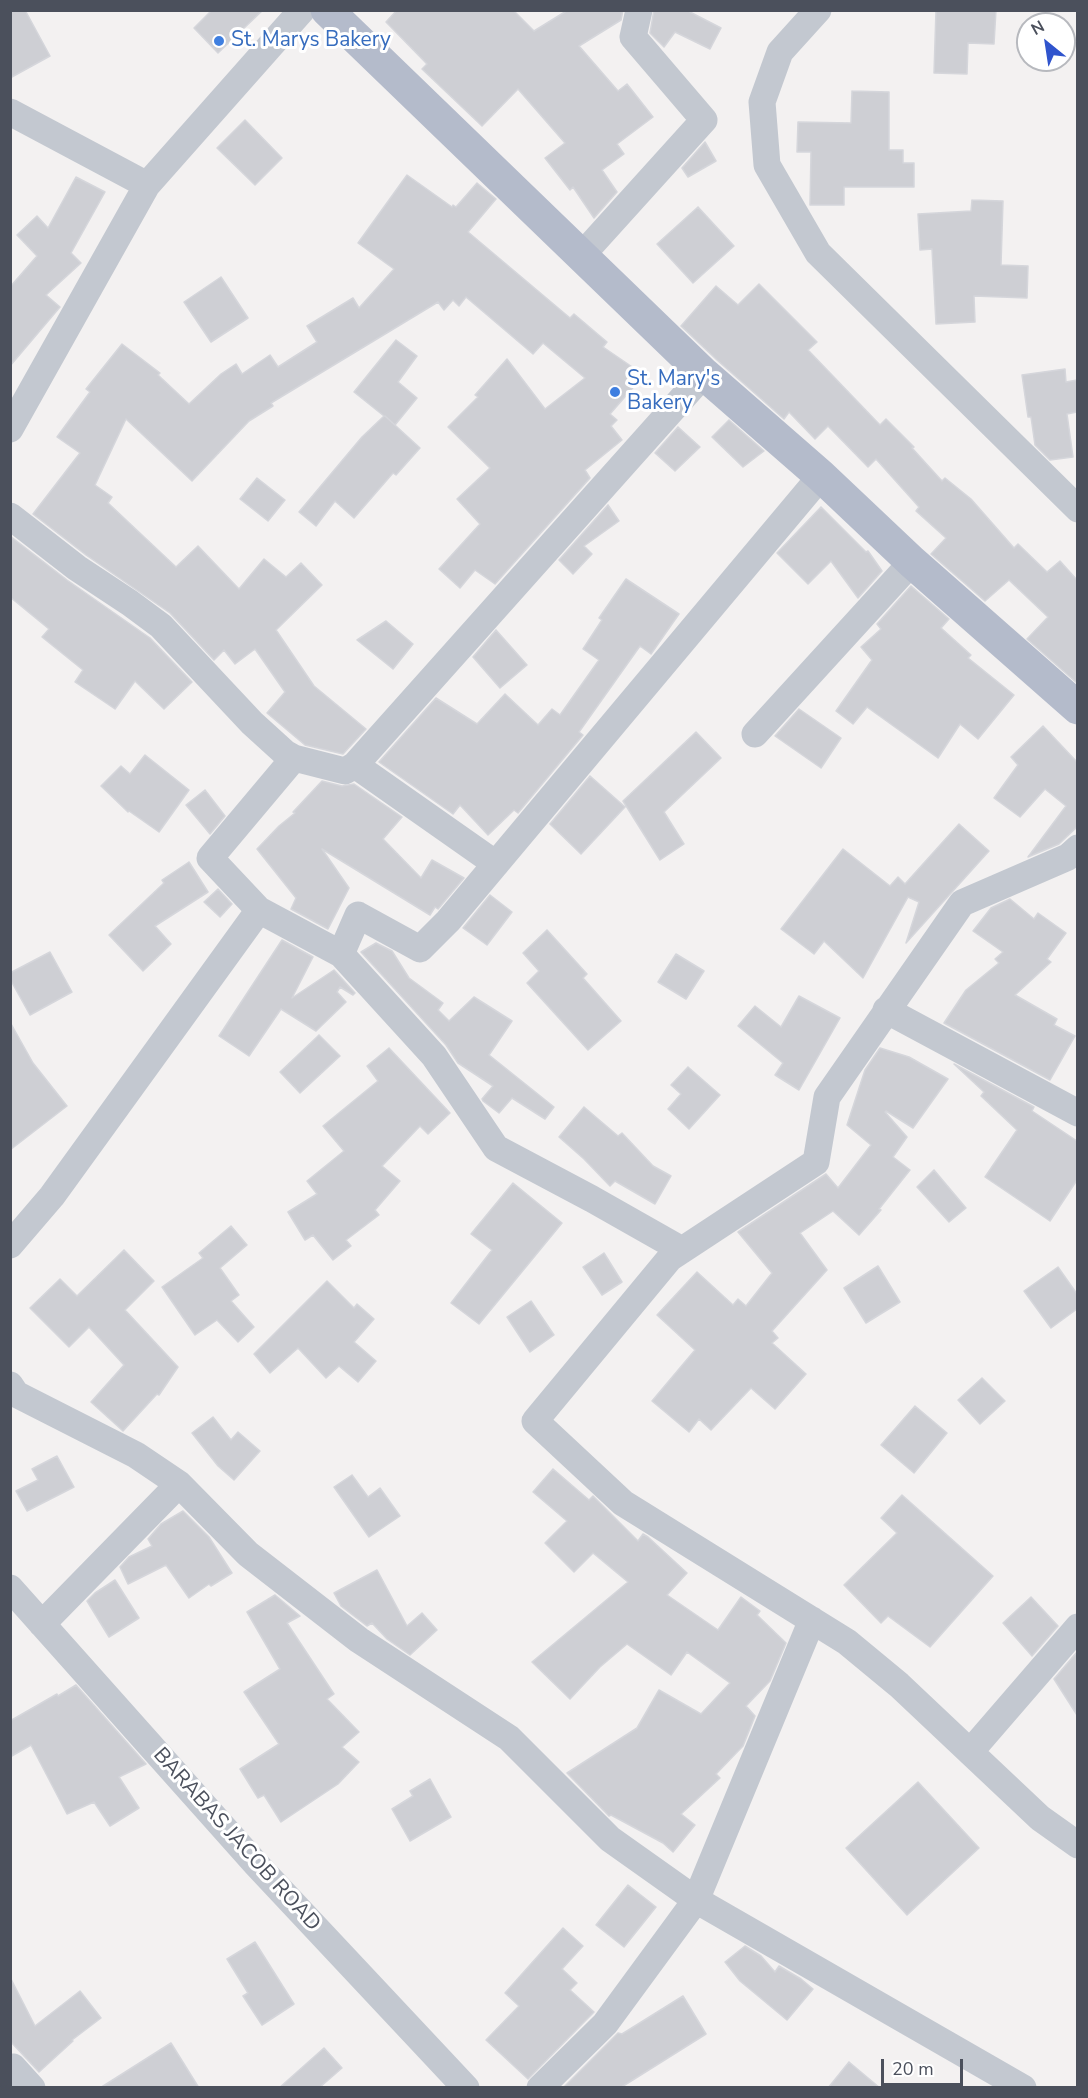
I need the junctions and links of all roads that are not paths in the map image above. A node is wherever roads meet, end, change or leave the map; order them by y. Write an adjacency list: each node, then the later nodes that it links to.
1 (302, 10): 6 (street)
2 (327, 10): 7 (main road)
3 (639, 10): 7 (street)
4 (818, 10): 11 (street)
5 (10, 111): 6 (street)
6 (147, 185): 9 (street)
7 (582, 255): 8 (main road)
8 (704, 374): 10 (main road); 17 (street)
9 (10, 429)
10 (821, 476): 13 (main road); 19 (street)
11 (1077, 509)
12 (10, 516): 16 (street)
13 (912, 562): 14 (main road); 15 (street)
14 (1077, 708)
15 (755, 734)
16 (294, 758): 17 (street); 20 (street)
17 (355, 765): 19 (street)
18 (1077, 848): 22 (street)
19 (496, 864): 21 (street)
20 (260, 909): 21 (street); 24 (street)
21 (341, 954): 25 (street)
22 (886, 1010): 23 (street); 25 (street)
23 (1077, 1113)
24 (10, 1245)
25 (682, 1250): 29 (street)
26 (10, 1385): 27 (street)
27 (179, 1484): 30 (street); 34 (street)
28 (10, 1588): 30 (street, BARABAS JACOB ROAD)
29 (812, 1620): 32 (street); 34 (street)
30 (42, 1623): 36 (street, BARABAS JACOB ROAD)
31 (1077, 1627): 32 (street)
32 (970, 1752): 33 (street)
33 (1077, 1845)
34 (696, 1900): 38 (street); 39 (street)
35 (10, 2069): 37 (street)
36 (454, 2084)
37 (32, 2088)
38 (540, 2088)
39 (1023, 2088)

